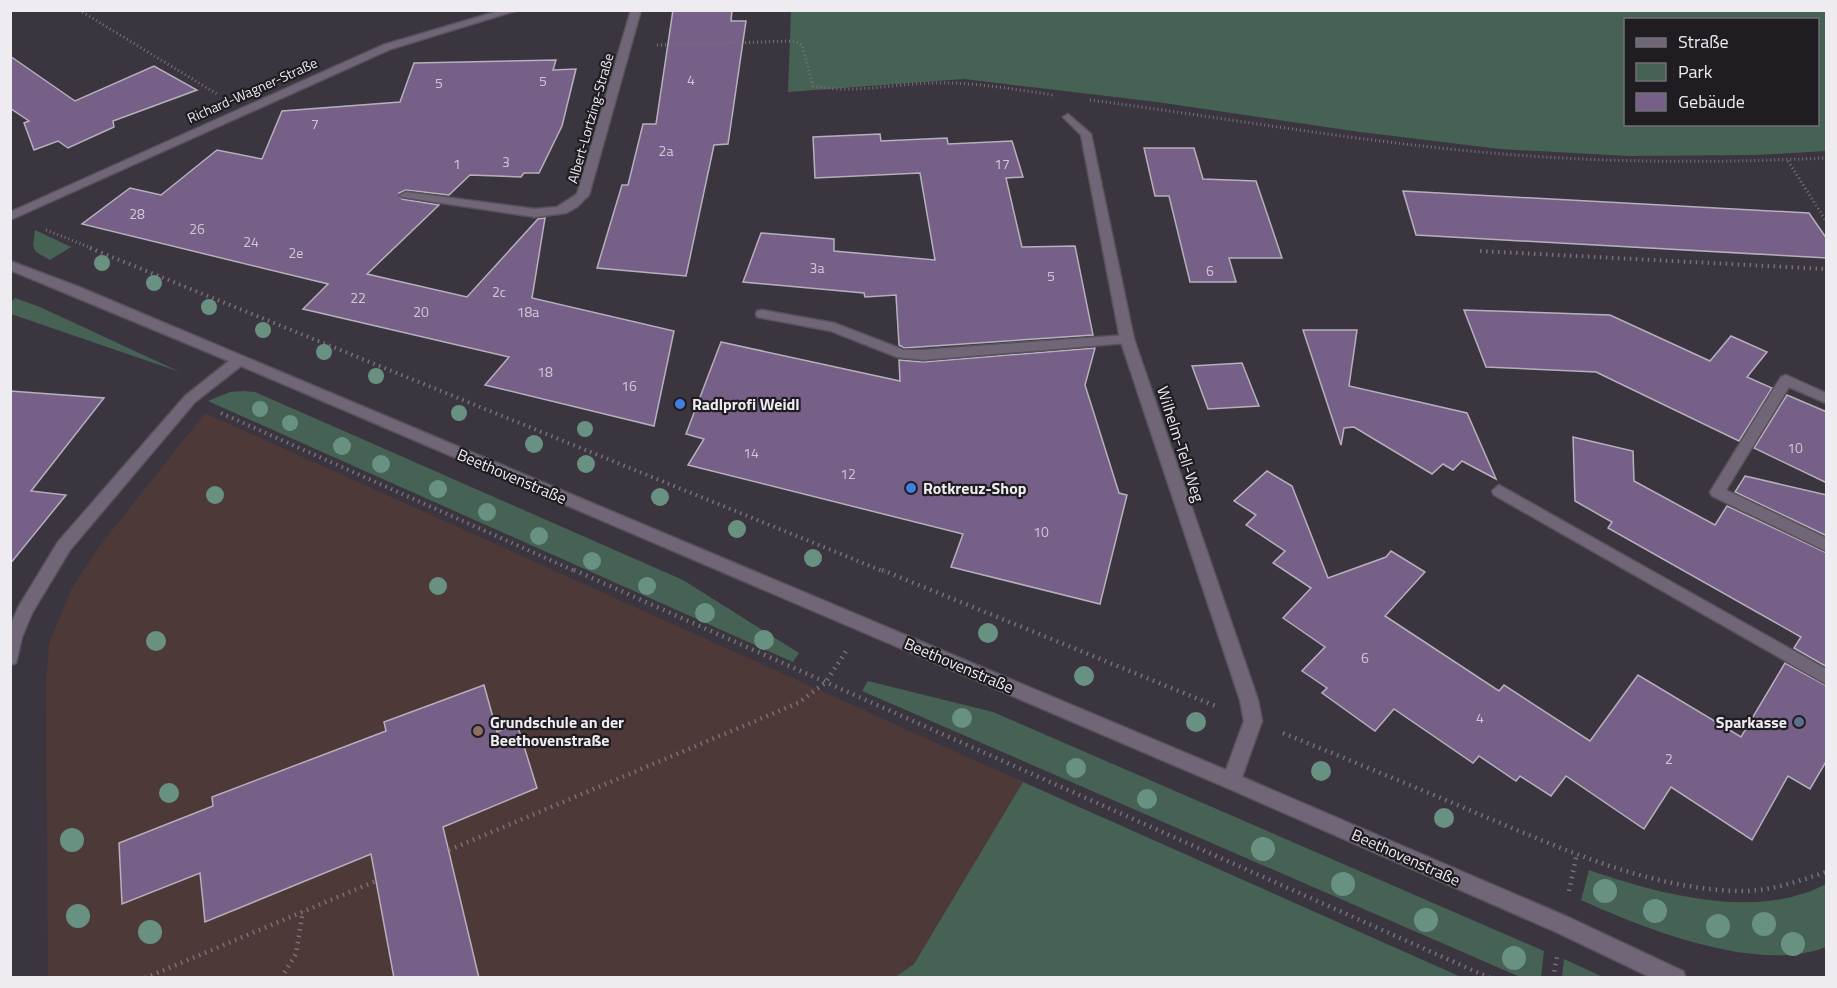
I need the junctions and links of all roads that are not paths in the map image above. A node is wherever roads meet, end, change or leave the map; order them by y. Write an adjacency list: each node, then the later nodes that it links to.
1 (514, 10): 5 (street, Richard-Wagner-Straße)
2 (636, 10): 4 (street, Albert-Lortzing-Straße)
3 (1068, 117): 8 (street, Wilhelm-Tell-Weg)
4 (406, 195)
5 (11, 217)
6 (10, 265): 9 (street, Beethovenstraße)
7 (762, 314): 8 (street)
8 (1127, 339): 15 (street, Wilhelm-Tell-Weg)
9 (239, 360): 13 (street); 15 (street, Beethovenstraße)
10 (1827, 398): 12 (street)
11 (1499, 491): 14 (street)
12 (1827, 545)
13 (10, 658)
14 (1827, 677)
15 (1231, 781): 16 (street, Beethovenstraße)
16 (1676, 978)

